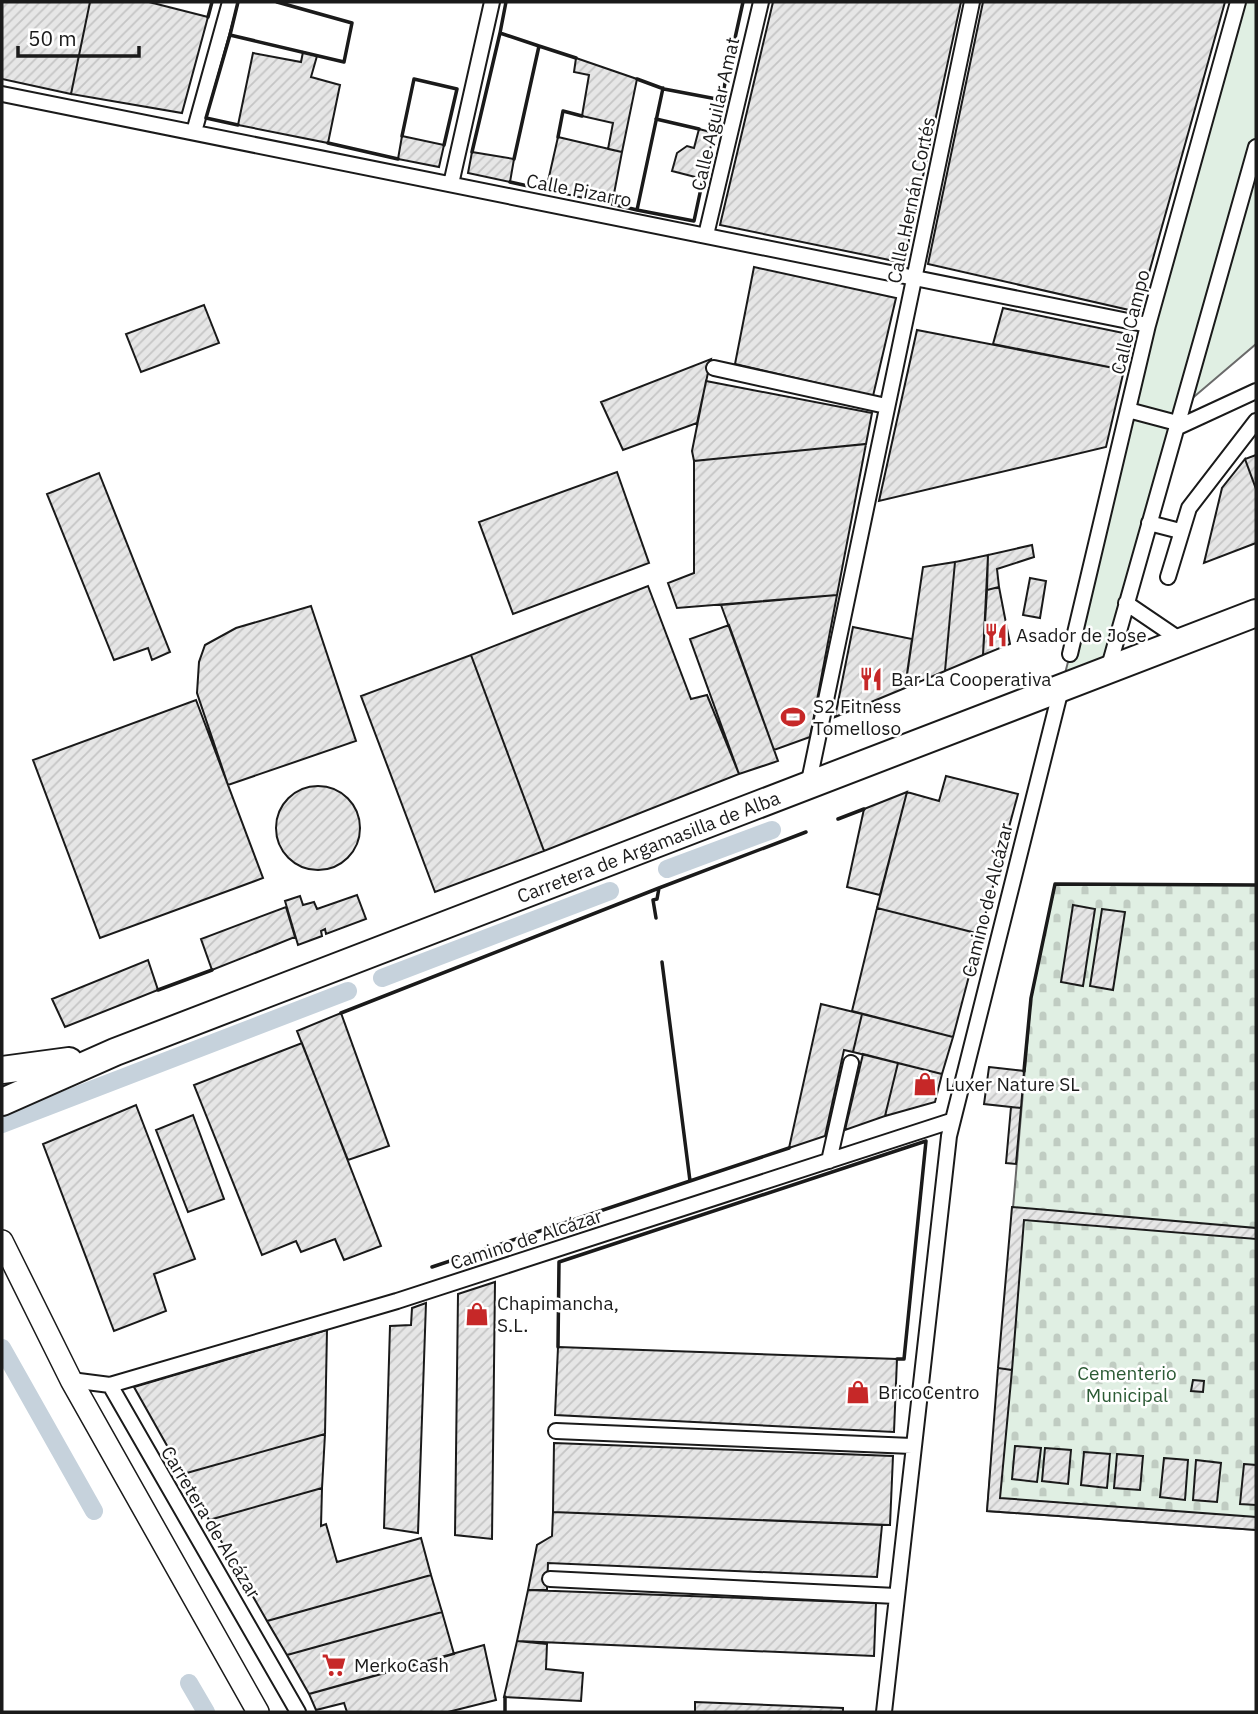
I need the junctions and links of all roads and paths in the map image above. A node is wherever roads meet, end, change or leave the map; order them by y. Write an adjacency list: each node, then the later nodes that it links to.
1 (230, 2): 7 (street)
2 (492, 2): 9 (street)
3 (761, 2): 10 (street, Calle Aguilar Amat)
4 (972, 2): 11 (street, Calle Hernán Cortés)
5 (1238, 2): 12 (street, Calle Campo)
6 (2, 94): 7 (street, Calle Pizarro)
7 (194, 132): 9 (street, Calle Pizarro)
8 (1256, 147): 18 (street)
9 (451, 184): 10 (street, Calle Pizarro)
10 (706, 235): 11 (street, Calle Pizarro)
11 (915, 276): 12 (street, Calle Pizarro); 15 (street, Calle Hernán Cortés)
12 (1148, 325): 16 (street, Calle Campo)
13 (715, 368): 15 (street)
14 (1256, 391): 18 (street)
15 (887, 406): 28 (street, Calle Hernán Cortés)
16 (1128, 410): 18 (street); 25 (street, Calle Campo)
17 (1256, 421): 20 (street)
18 (1176, 425): 19 (street)
19 (1149, 523): 20 (street); 22 (street)
20 (1180, 531): 21 (street)
21 (1168, 578)
22 (1126, 603): 24 (street); 26 (street)
23 (1256, 613): 24 (highway, Carretera de Argamasilla de Alba)
24 (1182, 641): 26 (highway, Carretera de Argamasilla de Alba)
25 (1070, 654)
26 (1108, 670): 27 (highway, Carretera de Argamasilla de Alba)
27 (1061, 689): 28 (highway, Carretera de Argamasilla de Alba); 33 (street, Camino de Alcázar)
28 (808, 786): 29 (highway, Carretera de Argamasilla de Alba)
29 (116, 1052): 31 (highway); 32 (highway)
30 (851, 1063): 34 (street)
31 (2, 1070)
32 (2, 1102)
33 (951, 1121): 34 (street, Camino de Alcázar); 41 (street, Camino de Alcázar)
34 (830, 1161): 39 (street, Camino de Alcázar)
35 (2, 1241): 37 (main road)
36 (2, 1261): 37 (main road)
37 (29, 1299): 38 (main road)
38 (71, 1380): 39 (street); 44 (main road)
39 (110, 1385): 45 (street, Carretera de Alcázar)
40 (555, 1431): 41 (street)
41 (912, 1446): 43 (street, Camino de Alcázar)
42 (550, 1579): 43 (street)
43 (896, 1596): 46 (street, Camino de Alcázar)
44 (258, 1712)
45 (298, 1712)
46 (884, 1712)

